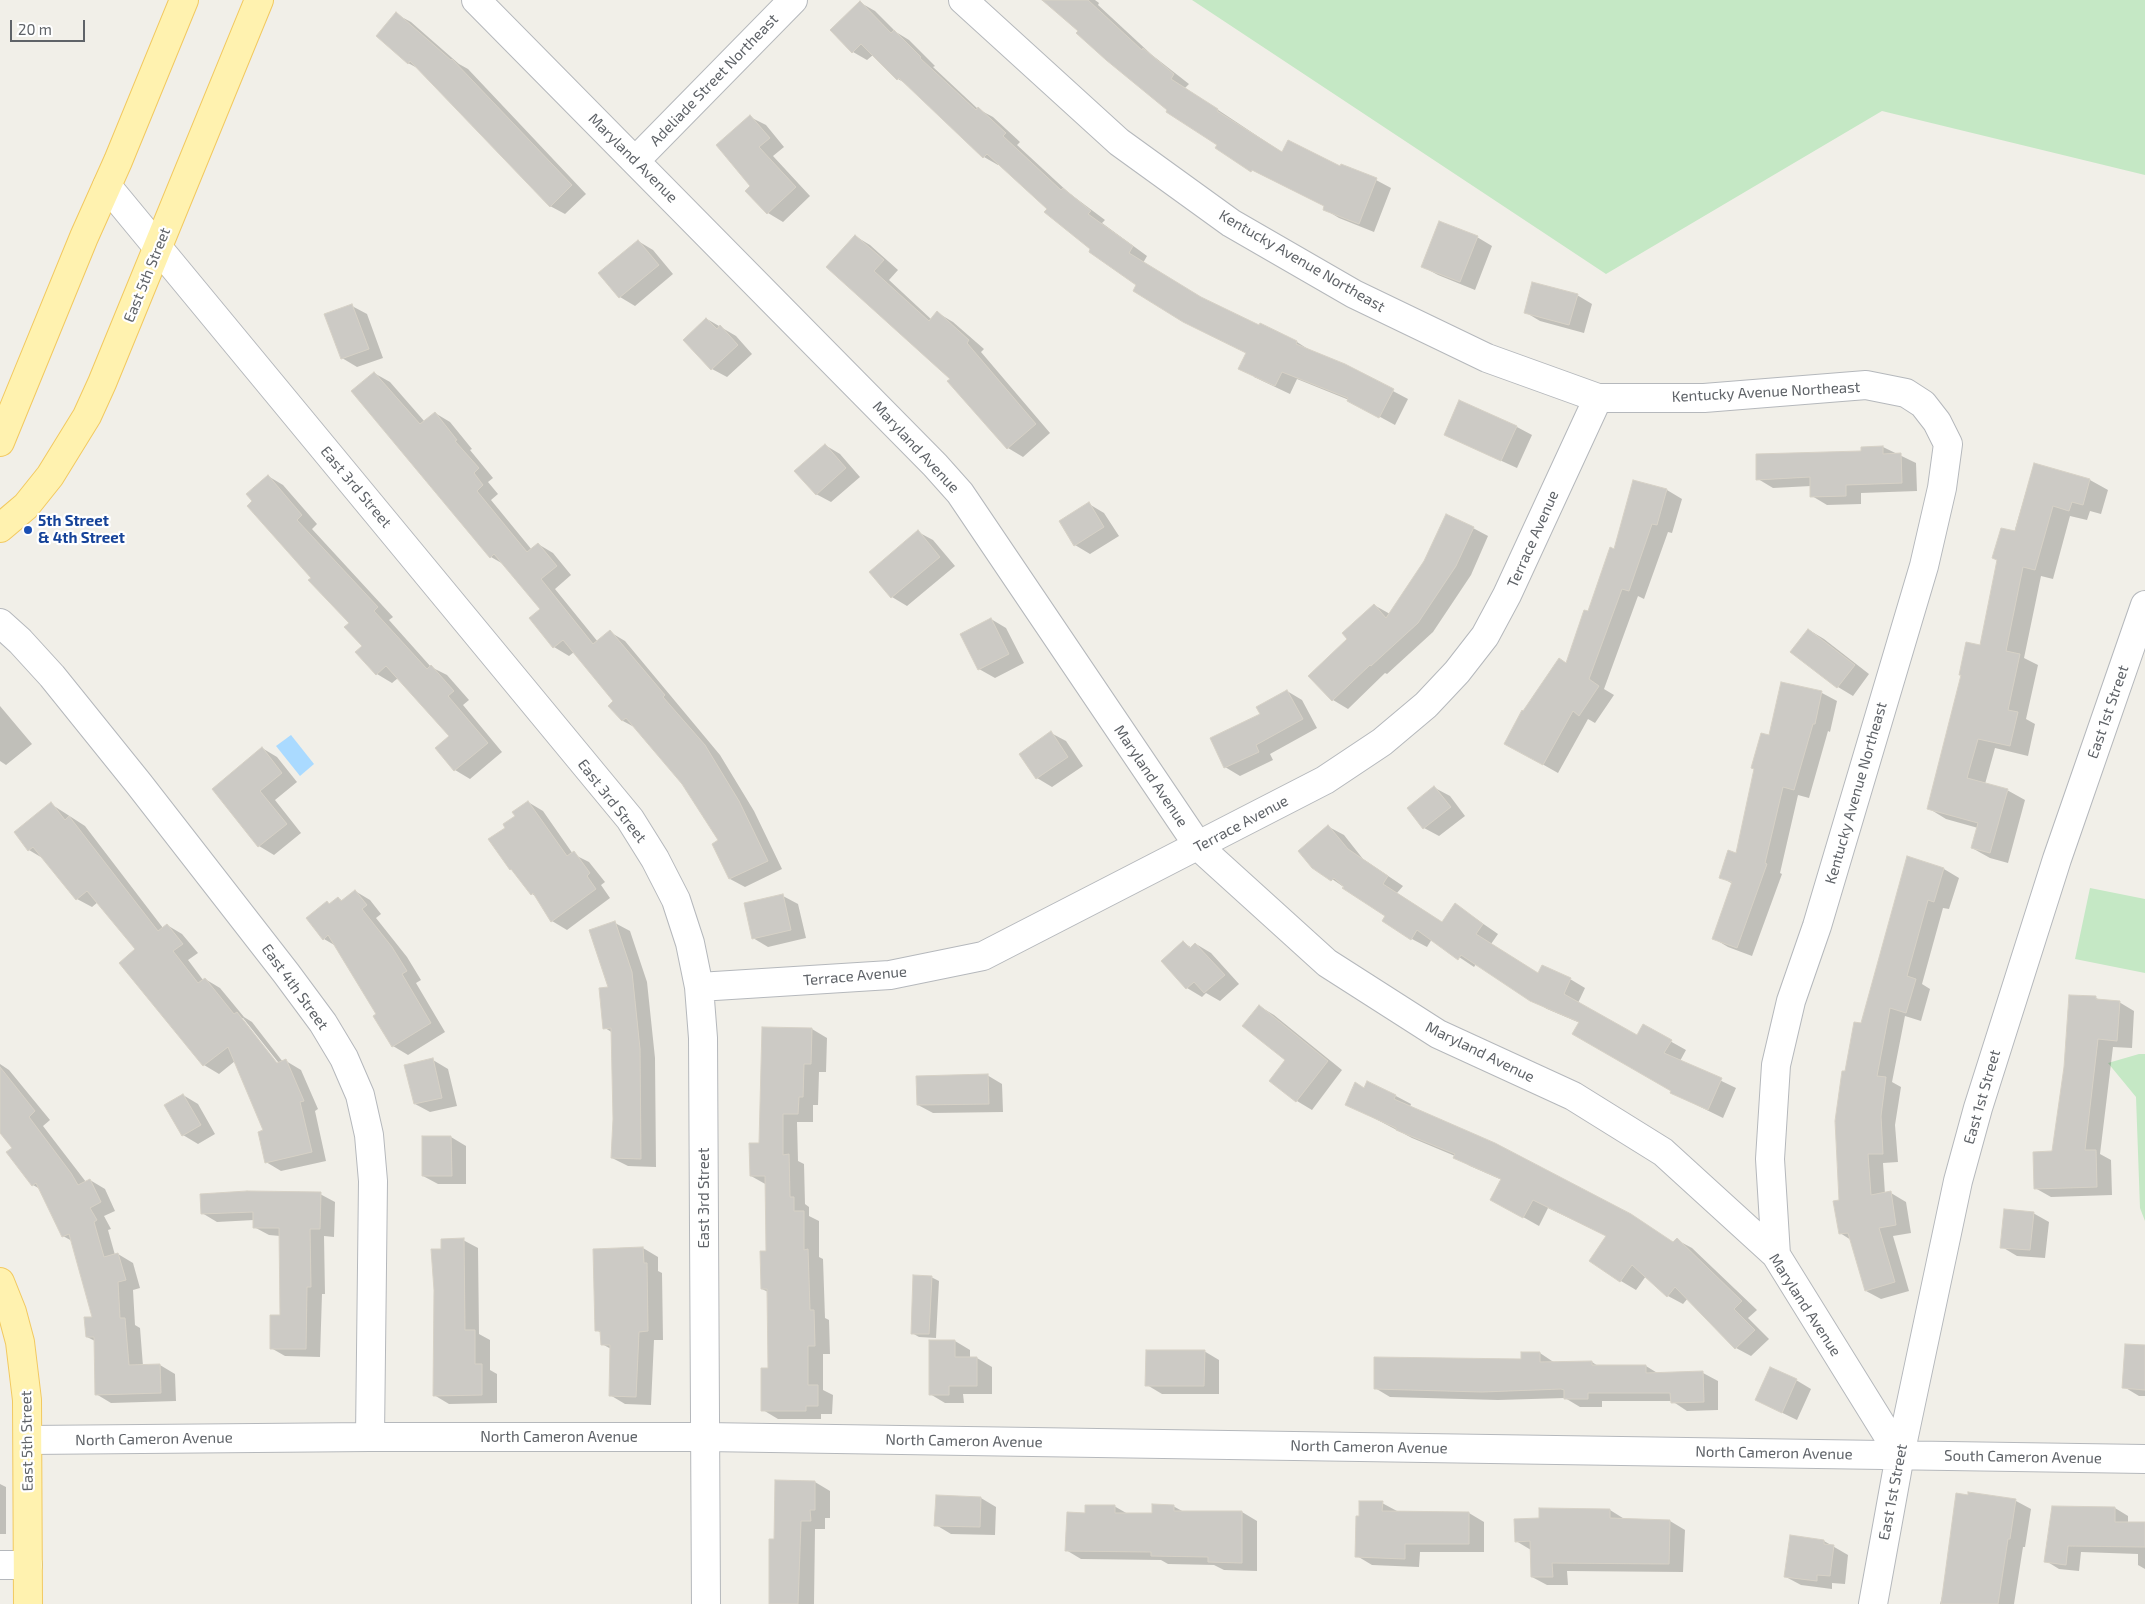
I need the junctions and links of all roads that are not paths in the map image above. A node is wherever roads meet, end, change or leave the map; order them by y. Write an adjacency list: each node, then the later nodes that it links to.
1 (184, 0): 7 (main road)
2 (259, 0): 8 (main road, East 5th Street)
3 (476, 0): 6 (street, Maryland Avenue)
4 (793, 0): 6 (street, Adeliade Street Northeast)
5 (963, 0): 9 (street, Kentucky Avenue Northeast)
6 (635, 161): 14 (street, Maryland Avenue)
7 (107, 186): 8 (street, East 3rd Street); 10 (main road)
8 (158, 248): 11 (main road, East 5th Street); 15 (street, East 3rd Street)
9 (1598, 398): 14 (street, Terrace Avenue); 16 (street, Kentucky Avenue Northeast)
10 (0, 442)
11 (0, 528)
12 (2145, 605): 21 (street, East 1st Street)
13 (0, 623): 18 (street, East 4th Street)
14 (1199, 847): 15 (street, Terrace Avenue); 16 (street, Maryland Avenue)
15 (700, 987): 19 (street, East 3rd Street)
16 (1776, 1255): 21 (street, Maryland Avenue)
17 (0, 1282): 20 (main road, East 5th Street)
18 (370, 1437): 19 (street, North Cameron Avenue); 20 (street, North Cameron Avenue)
19 (705, 1437): 21 (street, North Cameron Avenue); 26 (street, East 3rd Street)
20 (28, 1440): 24 (main road, East 5th Street)
21 (1900, 1455): 22 (street, South Cameron Avenue); 27 (street, East 1st Street)
22 (2145, 1459)
23 (0, 1565): 24 (street)
24 (28, 1565): 25 (main road, East 5th Street)
25 (28, 1604)
26 (706, 1604)
27 (1872, 1604)

